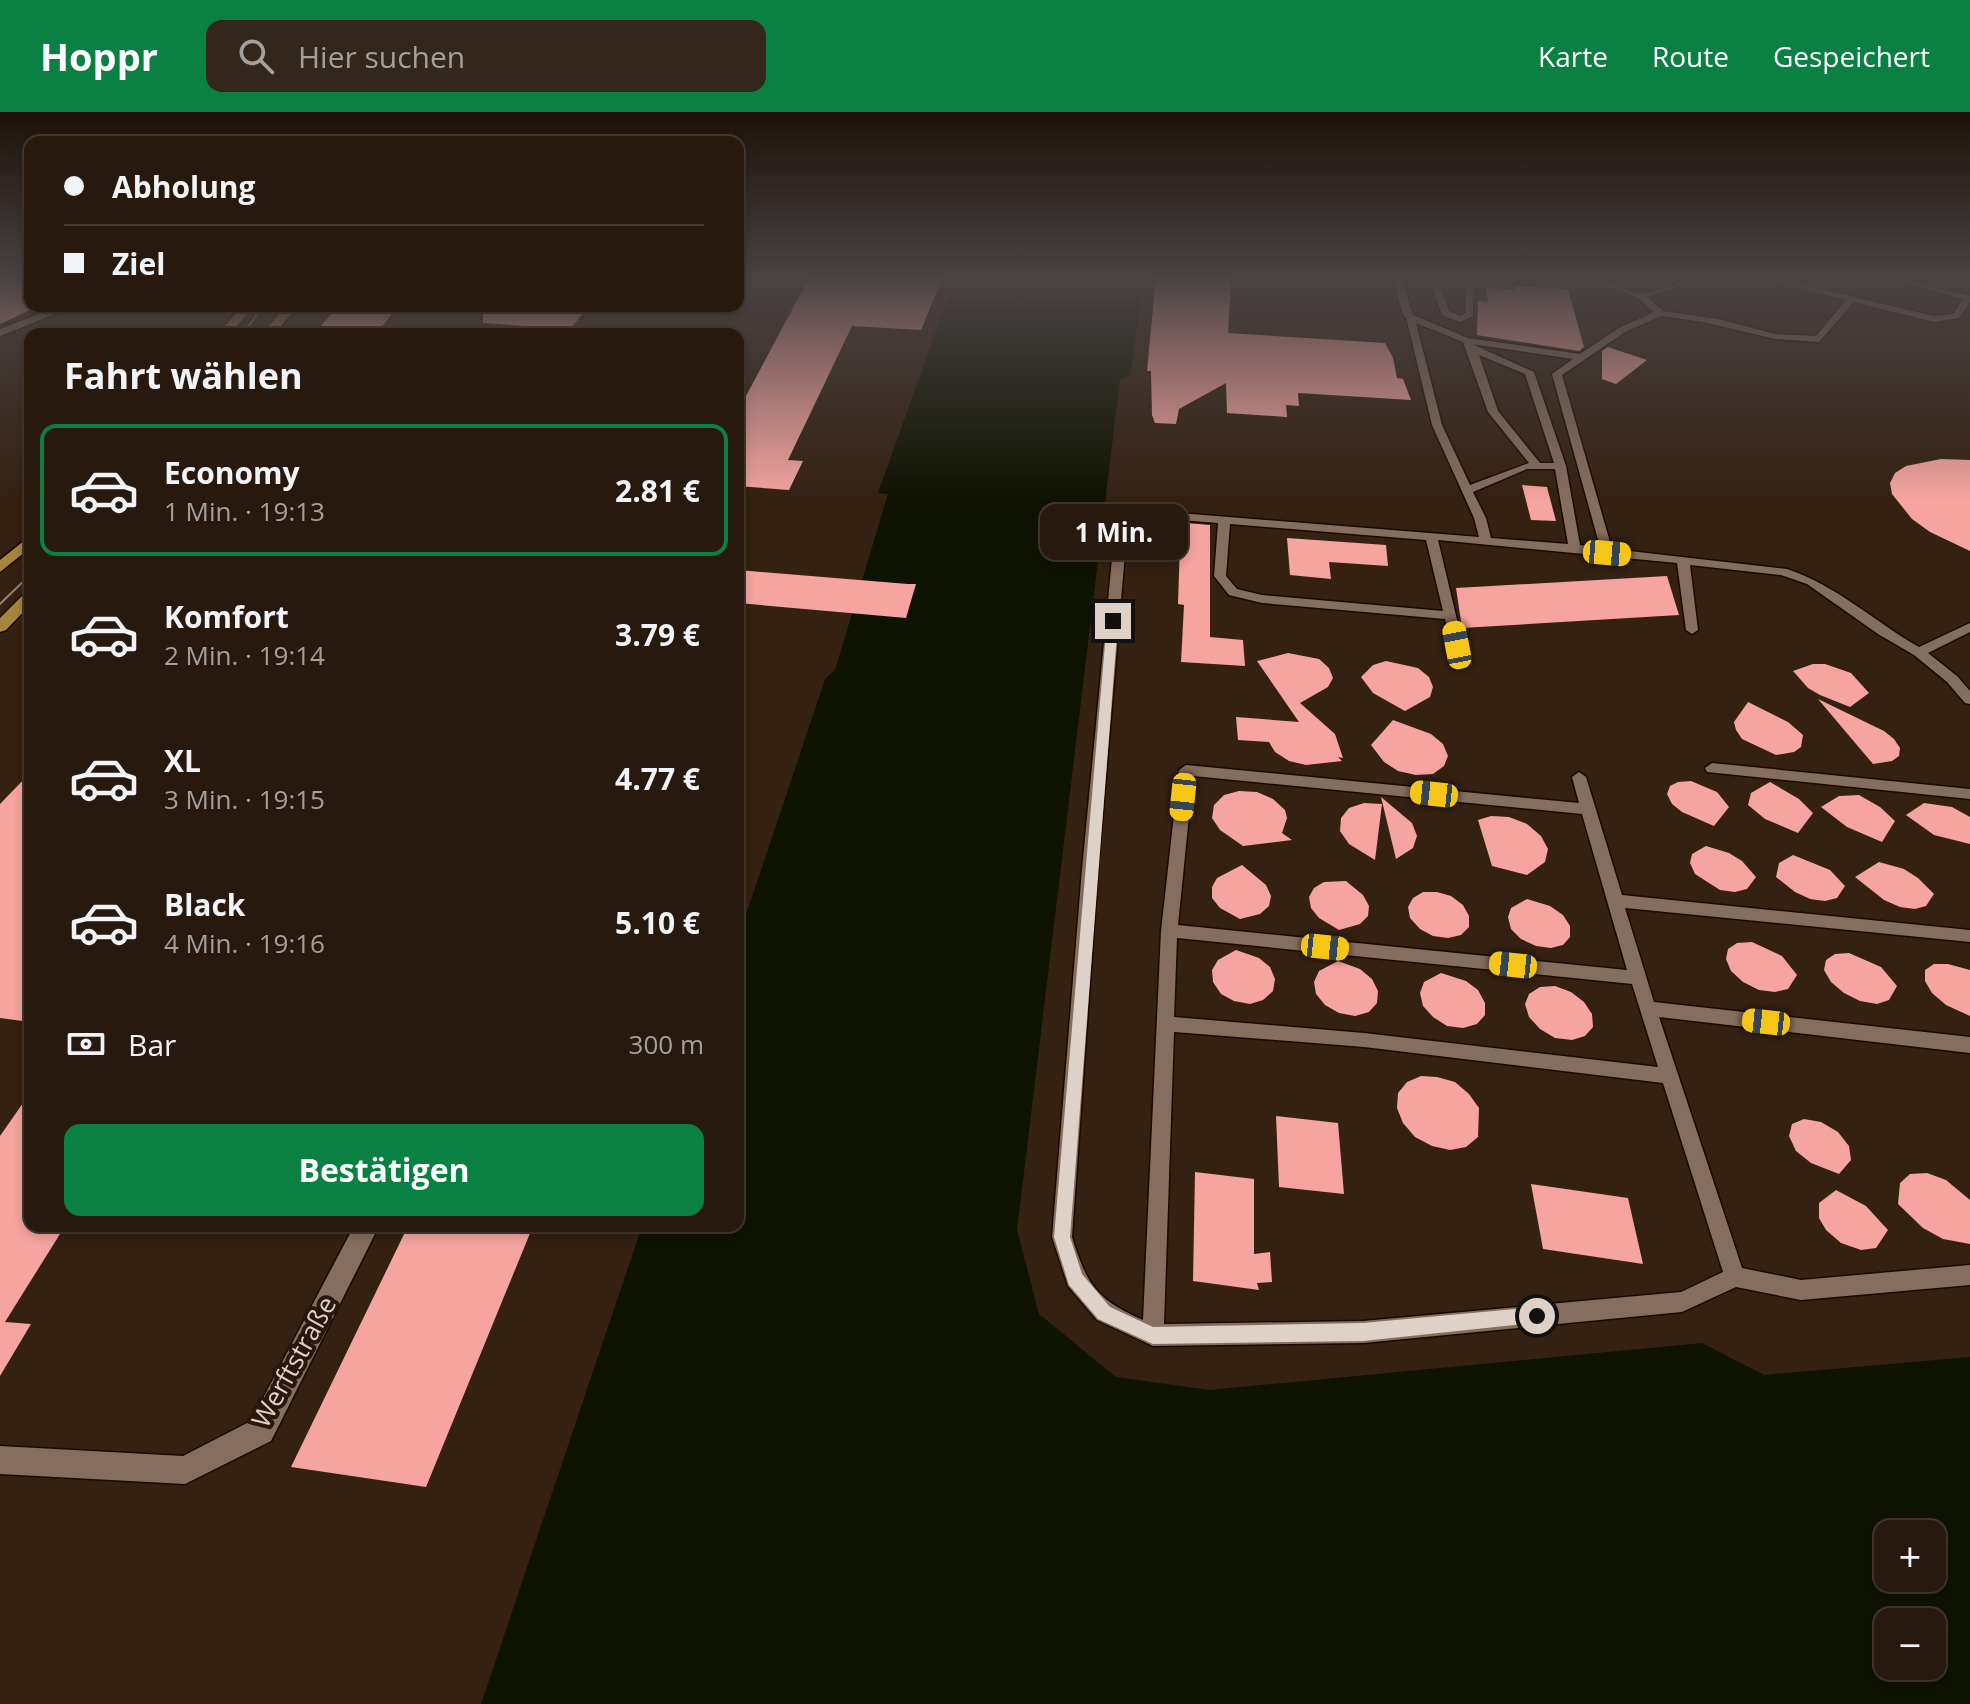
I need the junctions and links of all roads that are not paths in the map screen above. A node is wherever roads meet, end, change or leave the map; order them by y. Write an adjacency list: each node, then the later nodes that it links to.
1 (1419, 352): 9 (lane)
2 (1471, 352): 7 (lane)
3 (1486, 352): 8 (lane)
4 (1540, 352): 6 (lane)
5 (1588, 352): 6 (lane)
6 (1581, 357): 15 (lane)
7 (1536, 465): 8 (lane); 9 (lane)
8 (1561, 466): 14 (lane)
9 (1468, 490): 12 (lane)
10 (1224, 522): 11 (lane); 19 (lane); 41 (lane)
11 (1432, 539): 12 (lane); 19 (lane)
12 (1486, 542): 14 (lane)
13 (24, 546): 17 (main road)
14 (1574, 548): 15 (lane)
15 (1607, 553): 16 (lane)
16 (1683, 560): 22 (lane); 24 (lane)
17 (0, 568)
18 (24, 602): 20 (main road)
19 (1452, 616): 23 (lane)
20 (0, 627)
21 (1970, 627): 24 (lane)
22 (1692, 630)
23 (1457, 645)
24 (1919, 652): 25 (lane)
25 (1970, 700)
26 (1712, 768): 28 (lane)
27 (1579, 777): 29 (lane)
28 (1970, 794)
29 (1588, 809): 30 (lane); 31 (lane)
30 (1618, 901): 32 (lane); 33 (lane)
31 (1169, 931): 33 (lane); 35 (lane)
32 (1970, 936)
33 (1638, 978): 34 (lane)
34 (1650, 1009): 36 (lane); 37 (lane)
35 (1167, 1024): 37 (lane); 41 (lane)
36 (1970, 1045)
37 (1671, 1076): 40 (lane)
38 (364, 1232): 42 (street, Werftstraße)
39 (1970, 1275): 40 (lane)
40 (1735, 1277): 41 (lane)
41 (1153, 1335)
42 (0, 1460)

